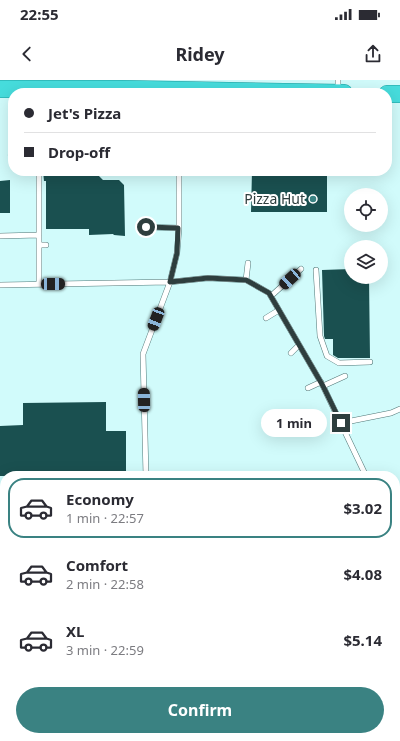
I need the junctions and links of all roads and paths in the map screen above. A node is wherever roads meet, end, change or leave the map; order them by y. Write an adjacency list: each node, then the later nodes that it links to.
1 (5, 87): 2 (highway)
2 (128, 88)
3 (39, 176): 7 (lane)
4 (179, 176): 6 (lane)
5 (146, 227): 6 (lane)
6 (178, 228): 15 (lane)
7 (39, 235): 8 (lane); 9 (lane)
8 (0, 236)
9 (39, 245): 10 (lane); 17 (lane)
10 (46, 245)
11 (248, 263): 14 (lane)
12 (301, 269): 18 (lane)
13 (316, 270): 23 (lane)
14 (246, 280): 15 (lane); 18 (lane)
15 (170, 282): 17 (lane); 31 (lane)
16 (0, 284): 17 (lane)
17 (39, 284)
18 (271, 296): 19 (lane)
19 (279, 310): 20 (lane); 21 (lane)
20 (266, 318)
21 (299, 345): 22 (lane); 25 (lane)
22 (291, 353)
23 (370, 362)
24 (345, 376): 25 (lane)
25 (322, 384): 26 (lane); 30 (lane)
26 (308, 388)
27 (400, 409): 28 (lane)
28 (391, 413): 29 (lane); 30 (lane)
29 (400, 414)
30 (341, 423): 32 (lane)
31 (146, 471)
32 (364, 471)

